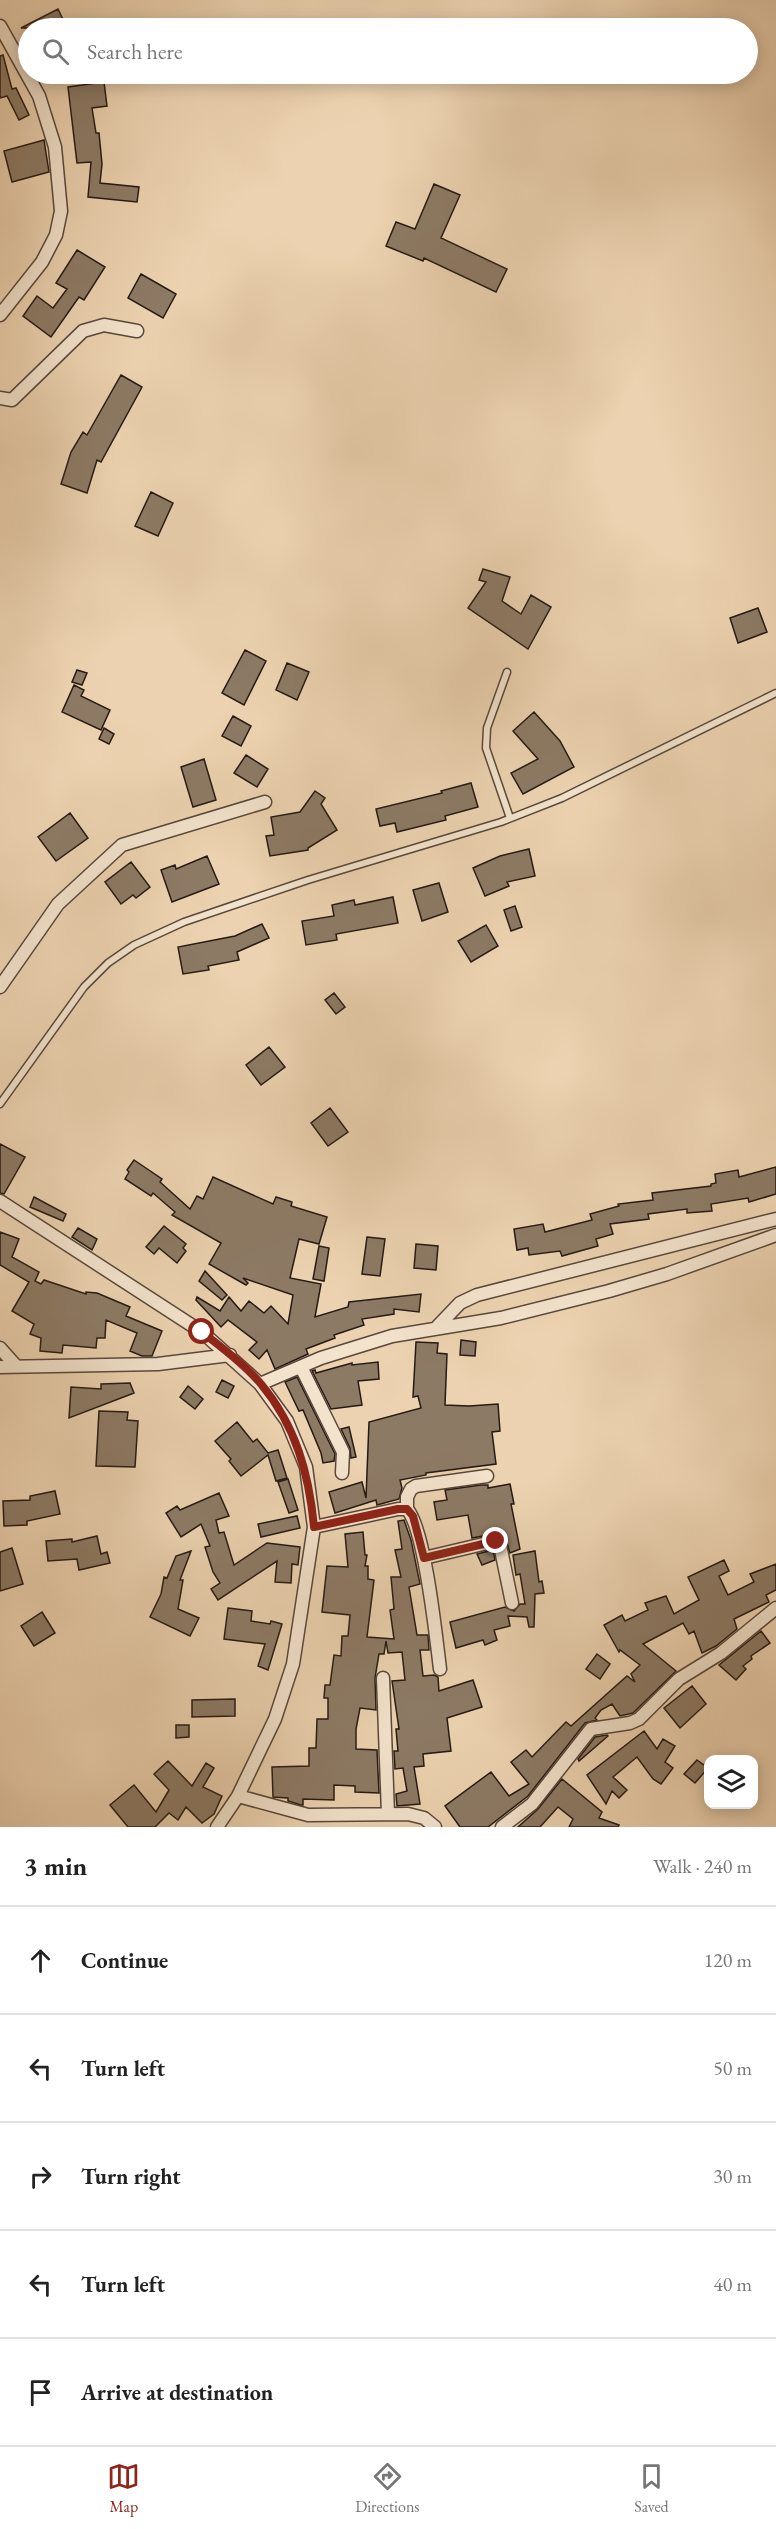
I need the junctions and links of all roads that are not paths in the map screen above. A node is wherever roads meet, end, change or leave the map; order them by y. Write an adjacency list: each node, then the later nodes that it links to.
1 (0, 26): 2 (street)
2 (18, 58)
3 (32, 84): 4 (street)
4 (0, 315)
5 (137, 331): 6 (street)
6 (0, 398)
7 (507, 672): 10 (lane)
8 (776, 693): 10 (lane)
9 (266, 802): 11 (street)
10 (510, 818): 12 (lane)
11 (0, 987)
12 (0, 1104)
13 (0, 1201): 18 (street)
14 (776, 1219): 16 (street)
15 (776, 1235): 16 (street)
16 (437, 1327): 21 (street)
17 (0, 1348): 19 (street)
18 (230, 1355): 19 (street); 22 (street)
19 (16, 1366): 20 (street)
20 (0, 1367)
21 (301, 1367): 22 (street); 23 (street)
22 (260, 1384): 26 (street)
23 (342, 1473)
24 (487, 1476): 25 (street)
25 (407, 1509): 26 (street); 27 (street)
26 (314, 1527): 32 (street)
27 (424, 1558): 28 (street); 30 (street)
28 (512, 1602)
29 (776, 1608): 36 (street)
30 (440, 1669)
31 (383, 1678): 33 (street)
32 (238, 1796): 33 (street); 34 (street)
33 (388, 1814): 35 (street)
34 (217, 1827)
35 (435, 1827)
36 (502, 1827)

